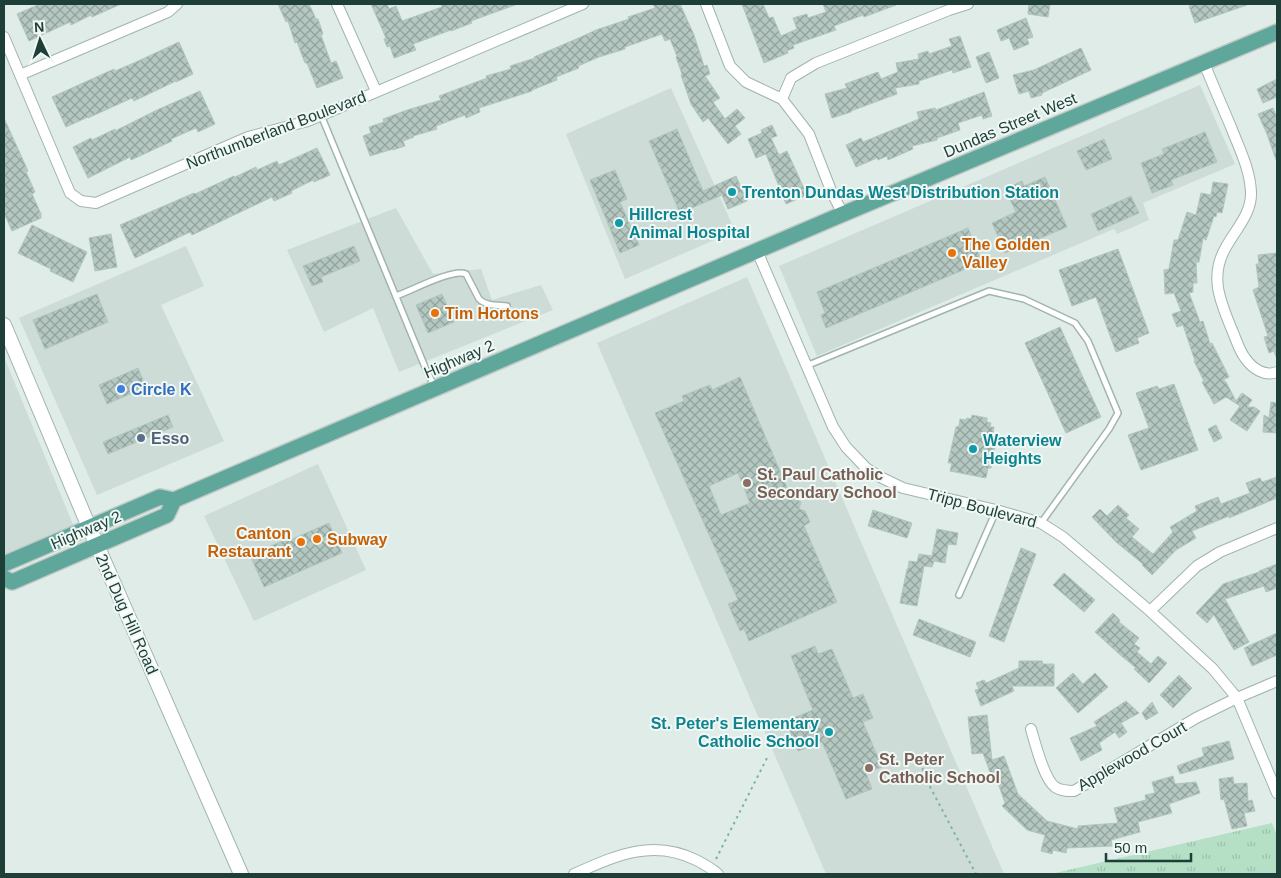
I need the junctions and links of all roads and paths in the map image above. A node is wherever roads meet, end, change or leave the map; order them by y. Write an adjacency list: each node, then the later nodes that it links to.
1 (177, 4): 9 (street)
2 (337, 4): 10 (street)
3 (583, 4): 10 (street, Northumberland Boulevard)
4 (706, 4): 11 (street)
5 (968, 4): 11 (street)
6 (1277, 32): 8 (main road, Dundas Street West)
7 (4, 37): 9 (street, Northumberland Boulevard)
8 (1204, 63): 13 (main road, Dundas Street West); 19 (street)
9 (20, 75): 12 (street, Northumberland Boulevard)
10 (376, 91): 12 (street, Northumberland Boulevard)
11 (782, 98): 13 (street)
12 (321, 115): 15 (lane)
13 (843, 214): 14 (main road, Dundas Street West)
14 (757, 251): 18 (street, Tripp Boulevard); 20 (main road, Highway 2)
15 (396, 296): 16 (lane); 20 (lane)
16 (507, 306)
17 (4, 325): 24 (street, 2nd Dug Hill Road)
18 (806, 366): 22 (street, Tripp Boulevard); 23 (lane)
19 (1277, 372)
20 (435, 388): 21 (main road, Highway 2)
21 (174, 500): 24 (main road, Highway 2); 26 (main road, Highway 2)
22 (996, 510): 23 (street, Tripp Boulevard); 29 (lane)
23 (1041, 523): 30 (street, Tripp Boulevard)
24 (89, 527): 26 (street, 2nd Dug Hill Road); 27 (main road, Highway 2)
25 (1277, 528): 30 (street)
26 (97, 545): 28 (main road, Highway 2); 38 (street, 2nd Dug Hill Road)
27 (4, 564)
28 (4, 578)
29 (959, 595)
30 (1150, 611): 32 (street, Tripp Boulevard)
31 (1277, 681): 32 (street)
32 (1237, 698): 33 (street, Applewood Court); 36 (street, Tripp Boulevard)
33 (1031, 729)
34 (918, 756): 40 (path)
35 (767, 758): 37 (path)
36 (1277, 793)
37 (715, 871): 39 (street)
38 (241, 874)
39 (574, 874)
40 (976, 874)

